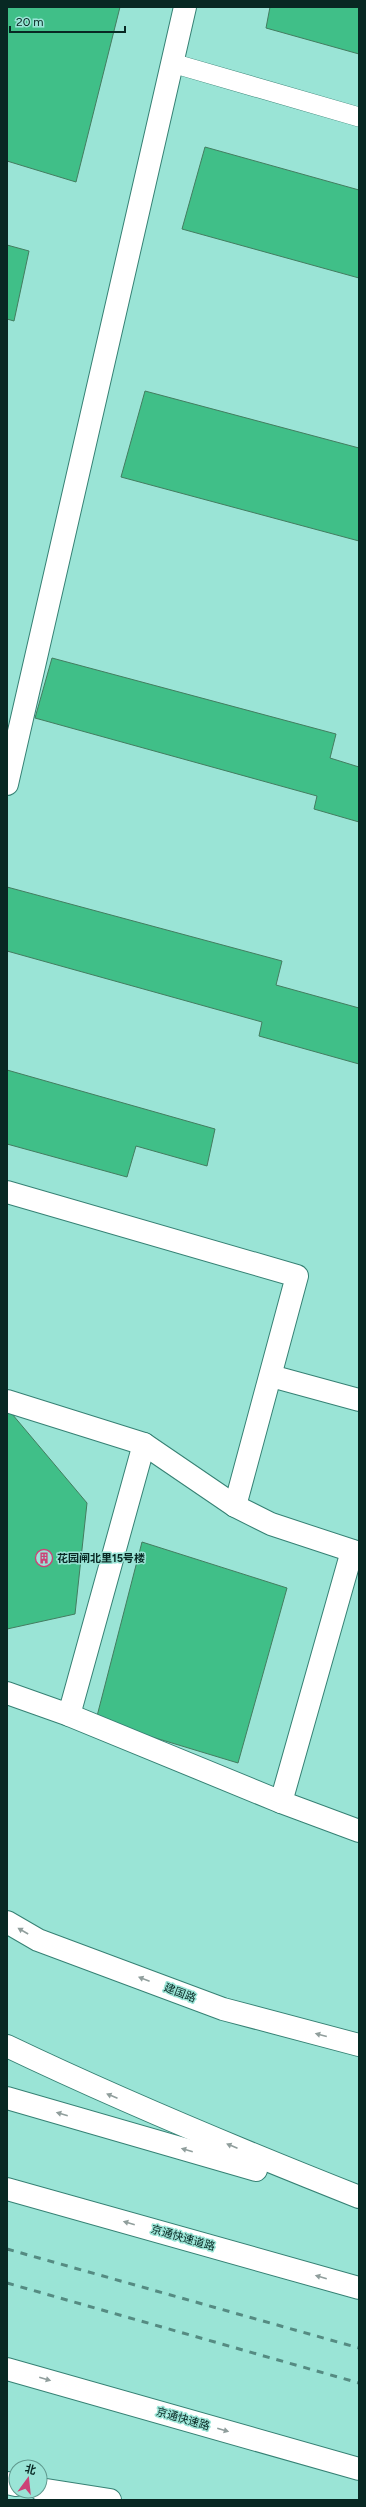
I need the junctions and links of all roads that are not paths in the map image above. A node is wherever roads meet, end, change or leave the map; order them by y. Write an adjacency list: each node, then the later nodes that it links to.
1 (185, 7): 2 (main road)
2 (172, 62): 3 (lane); 4 (main road)
3 (359, 117)
4 (7, 784)
5 (7, 1192): 6 (main road)
6 (271, 1376): 7 (main road); 10 (main road)
7 (359, 1400)
8 (7, 1401): 9 (main road)
9 (144, 1444): 10 (main road); 13 (main road)
10 (235, 1506): 11 (main road)
11 (356, 1552): 14 (main road)
12 (7, 1693): 13 (main road)
13 (69, 1715): 14 (main road)
14 (281, 1802): 15 (main road)
15 (359, 1831)
16 (7, 1922): 17 (main road, 建国路, one-way to 16)
17 (359, 2045)
18 (7, 2046): 21 (main road, one-way to 18)
19 (7, 2098): 21 (main road, one-way to 19)
20 (7, 2189): 22 (main road, 京通快速道路, one-way to 20)
21 (359, 2198)
22 (359, 2288)
23 (7, 2369): 24 (main road, 京通快速路, one-way to 24)
24 (359, 2469)
25 (48, 2489): 26 (main road)
26 (110, 2500)

